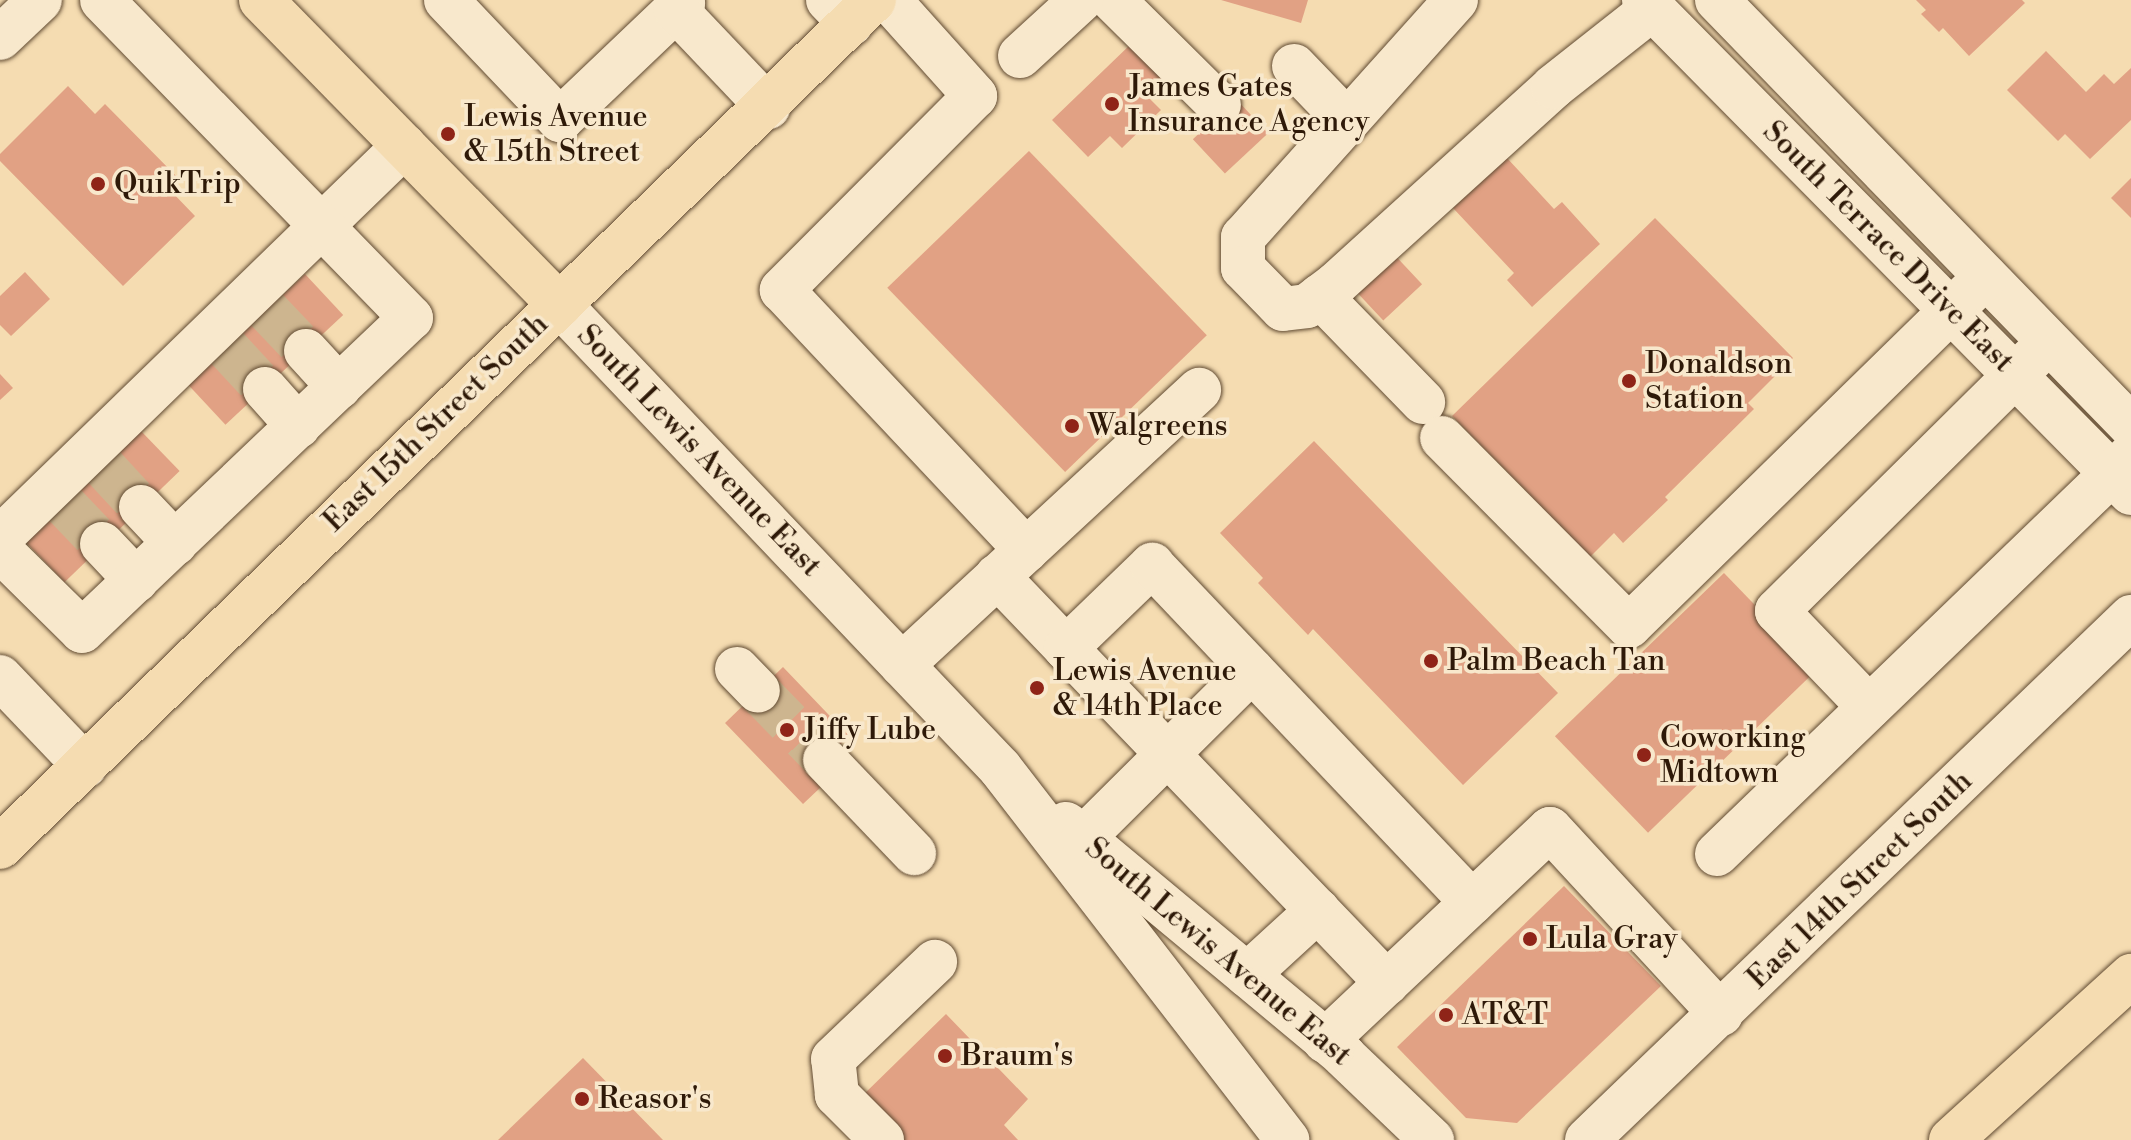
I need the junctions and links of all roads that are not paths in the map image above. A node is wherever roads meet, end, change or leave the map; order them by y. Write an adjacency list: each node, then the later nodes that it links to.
1 (40, 0): 13 (street)
2 (102, 0): 20 (street)
3 (889, 0): 39 (street)
4 (1081, 0): 14 (street)
5 (1113, 0): 16 (street)
6 (1456, 0): 18 (street)
7 (1717, 0): 21 (street, South Terrace Drive East)
8 (1649, 4): 22 (street); 24 (street, South Terrace Drive East)
9 (678, 5): 10 (street); 17 (street)
10 (465, 6)
11 (281, 7): 19 (main road, South Lewis Avenue East)
12 (851, 8): 17 (main road, East 15th Street South)
13 (0, 38)
14 (1020, 56)
15 (1294, 66): 18 (street)
16 (1219, 105)
17 (768, 107): 23 (main road, East 15th Street South)
18 (1346, 120): 22 (street)
19 (404, 146): 20 (street); 23 (main road, South Lewis Avenue East)
20 (321, 225): 28 (street); 35 (street)
21 (1986, 277): 24 (street); 25 (street, South Terrace Drive East)
22 (1320, 296): 24 (street)
23 (560, 305): 43 (street, South Lewis Avenue East); 49 (main road, East 15th Street South)
24 (1952, 311): 27 (street, South Terrace Drive East)
25 (2050, 342): 27 (street); 32 (street, South Terrace Drive East)
26 (306, 351): 28 (street)
27 (2016, 376): 33 (street, South Terrace Drive East); 46 (street)
28 (339, 387): 31 (street)
29 (265, 389): 31 (street)
30 (1199, 390): 39 (street)
31 (298, 426): 36 (street)
32 (2131, 426)
33 (2125, 474): 46 (street)
34 (141, 507): 36 (street)
35 (0, 538)
36 (175, 543): 40 (street)
37 (102, 544): 40 (street)
38 (0, 550): 40 (street)
39 (1012, 563): 42 (street); 43 (street)
40 (136, 580)
41 (2131, 617): 61 (street, East 14th Street South)
42 (1066, 648): 44 (street); 47 (street)
43 (902, 665): 50 (street, South Lewis Avenue East)
44 (1252, 670): 47 (street); 55 (street)
45 (0, 677): 49 (street)
46 (1869, 707): 54 (street)
47 (1165, 751): 51 (street); 56 (street)
48 (825, 760): 53 (street)
49 (85, 766): 52 (main road, East 15th Street South)
50 (1000, 768): 51 (street, South Lewis Avenue East); 64 (street, South Lewis Avenue East)
51 (1083, 838): 58 (street, South Lewis Avenue East)
52 (0, 847)
53 (914, 853)
54 (1717, 854)
55 (1472, 902): 60 (street); 61 (street)
56 (1318, 910): 58 (street); 60 (street)
57 (935, 962): 63 (street)
58 (1247, 975): 62 (street, South Lewis Avenue East)
59 (2131, 976): 67 (main road)
60 (1387, 983): 62 (street)
61 (1721, 1014): 66 (street, East 14th Street South)
62 (1325, 1041): 65 (street, South Lewis Avenue East)
63 (882, 1140)
64 (1288, 1140)
65 (1432, 1140)
66 (1587, 1140)
67 (1951, 1140)

